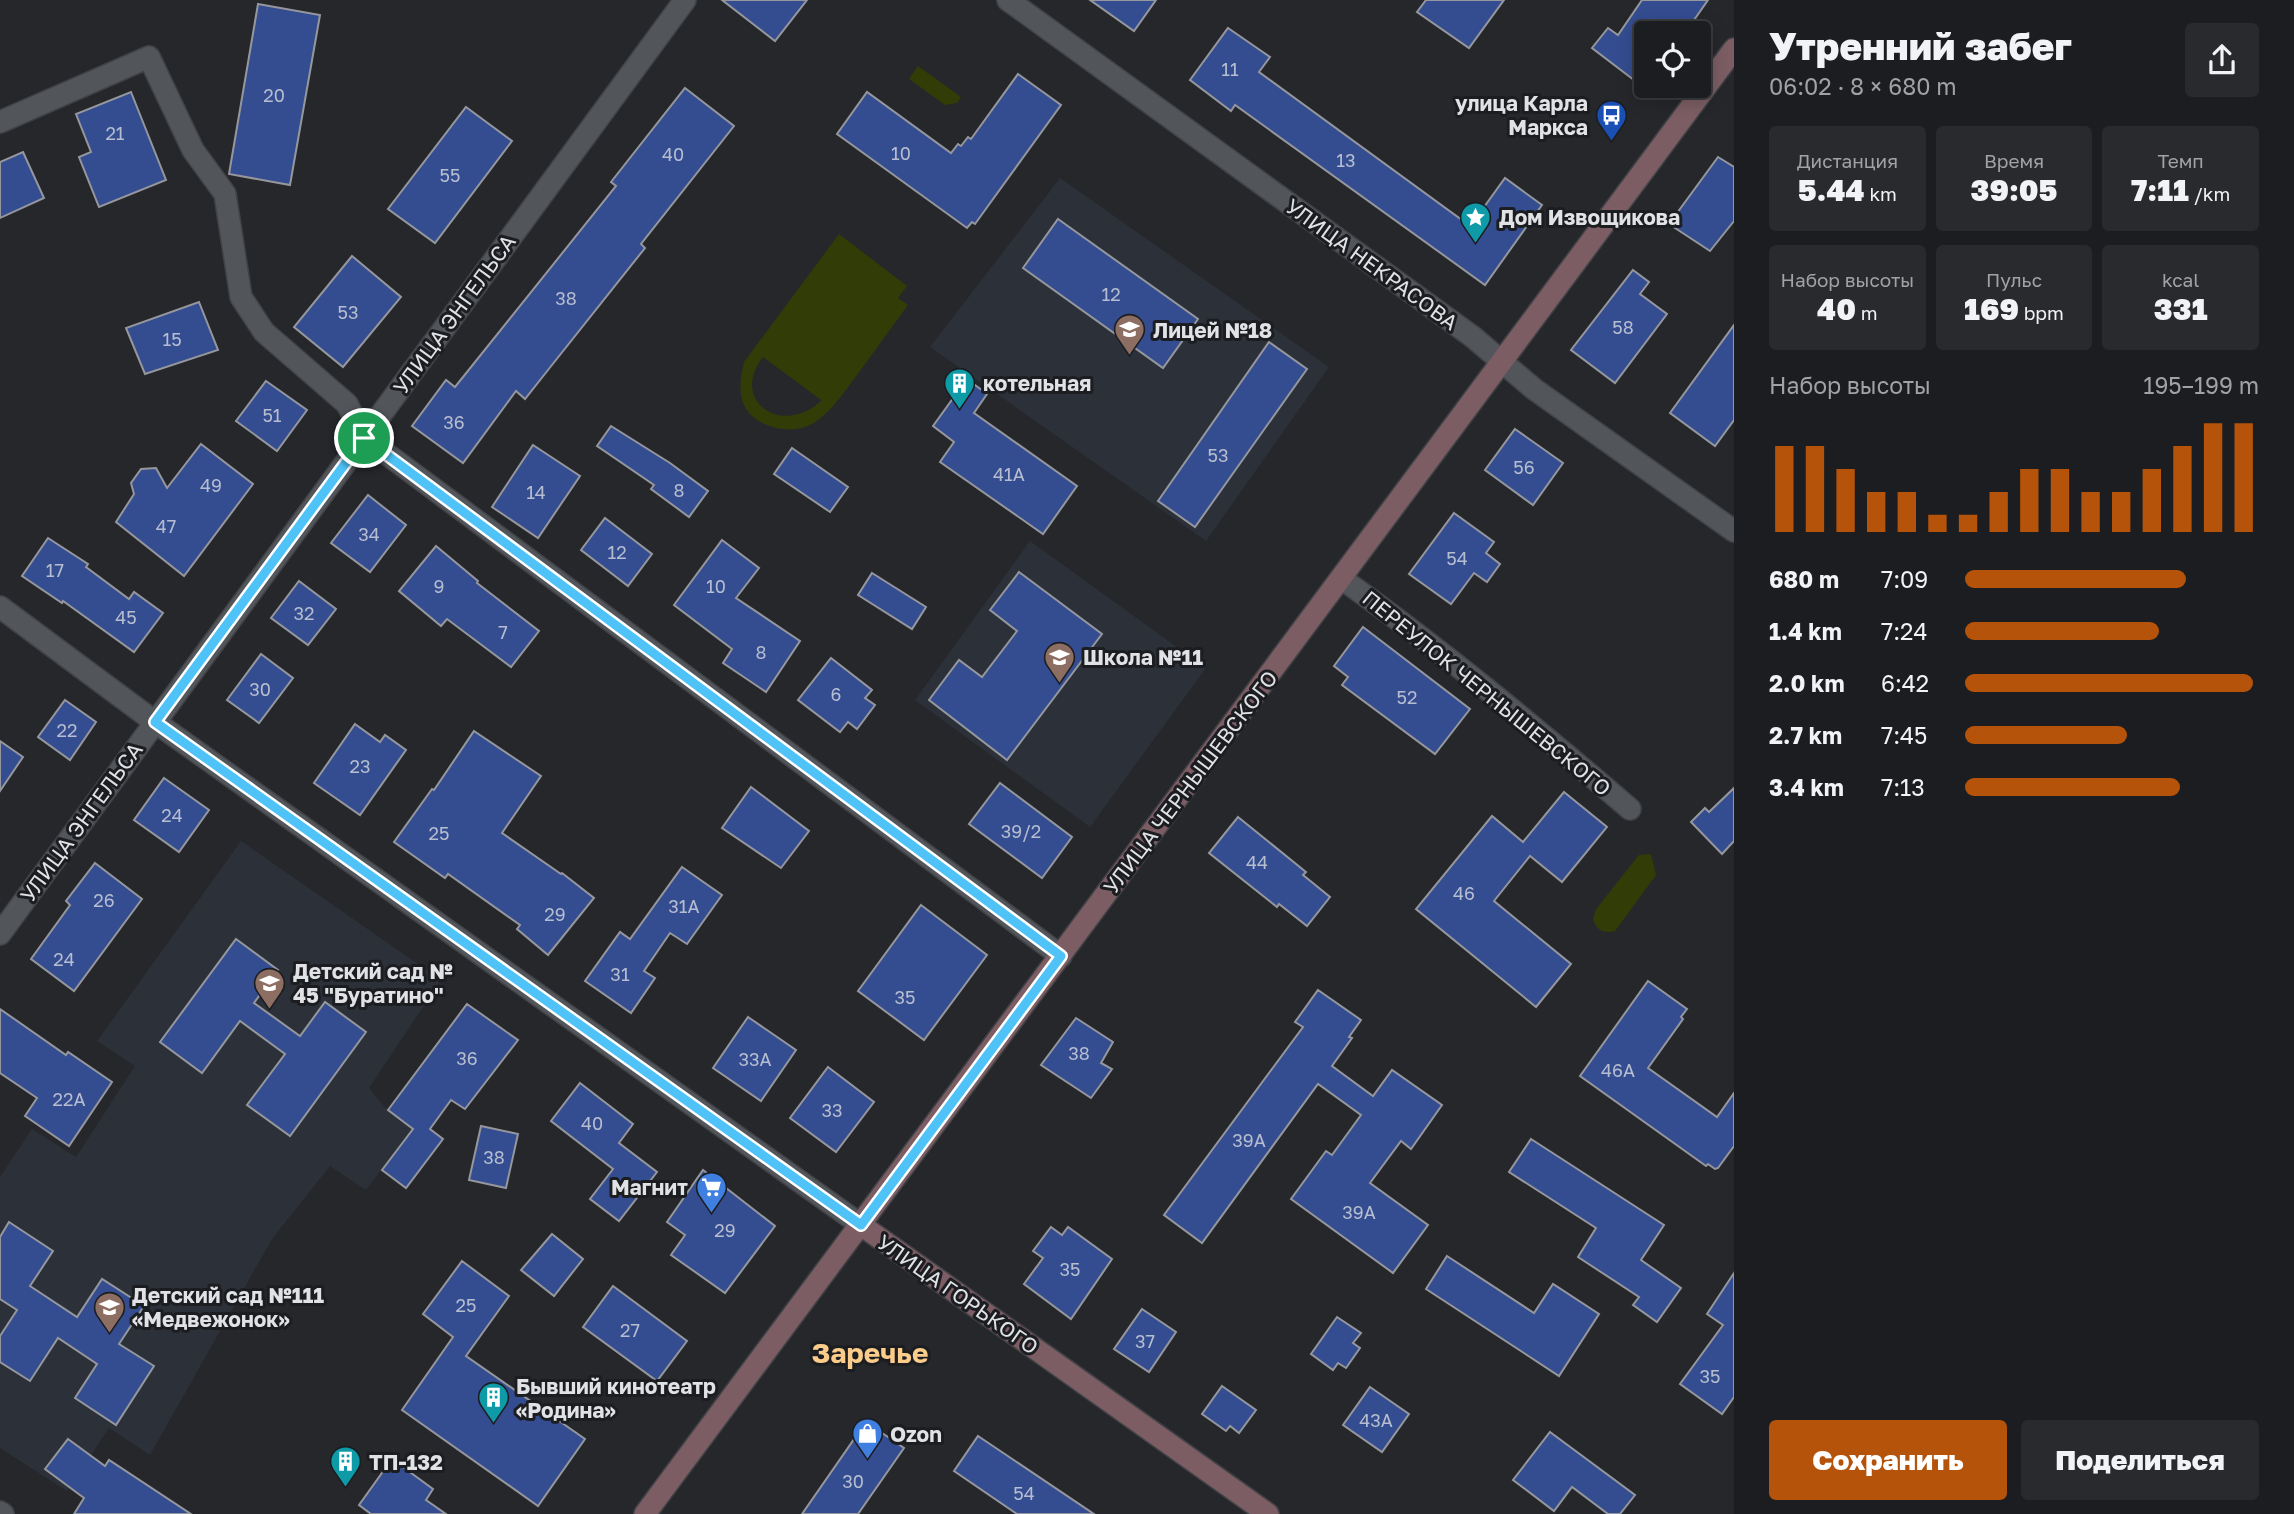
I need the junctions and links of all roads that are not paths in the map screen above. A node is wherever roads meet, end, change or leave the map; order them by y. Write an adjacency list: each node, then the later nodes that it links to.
1 (685, 0): 6 (street, УЛИЦА ЭНГЕЛЬСА)
2 (1008, 0): 5 (street, УЛИЦА НЕКРАСОВА)
3 (1734, 49): 5 (main road, УЛИЦА ЧЕРНЫШЕВСКОГО)
4 (0, 121): 6 (street)
5 (1502, 363): 7 (street, УЛИЦА НЕКРАСОВА); 8 (main road, УЛИЦА ЧЕРНЫШЕВСКОГО)
6 (364, 438): 10 (street, УЛИЦА ЭНГЕЛЬСА); 13 (street)
7 (1734, 531)
8 (1342, 579): 11 (street, ПЕРЕУЛОК ЧЕРНЫШЕВСКОГО); 13 (main road, УЛИЦА ЧЕРНЫШЕВСКОГО)
9 (0, 607): 10 (street, УЛИЦА ГОРЬКОГО)
10 (155, 722): 12 (street, УЛИЦА ЭНГЕЛЬСА); 14 (street, УЛИЦА ГОРЬКОГО)
11 (1630, 809)
12 (0, 934)
13 (1061, 956): 14 (main road, УЛИЦА ЧЕРНЫШЕВСКОГО)
14 (861, 1225): 15 (main road, УЛИЦА ЧЕРНЫШЕВСКОГО); 16 (main road, УЛИЦА ГОРЬКОГО)
15 (645, 1514)
16 (1268, 1514)

